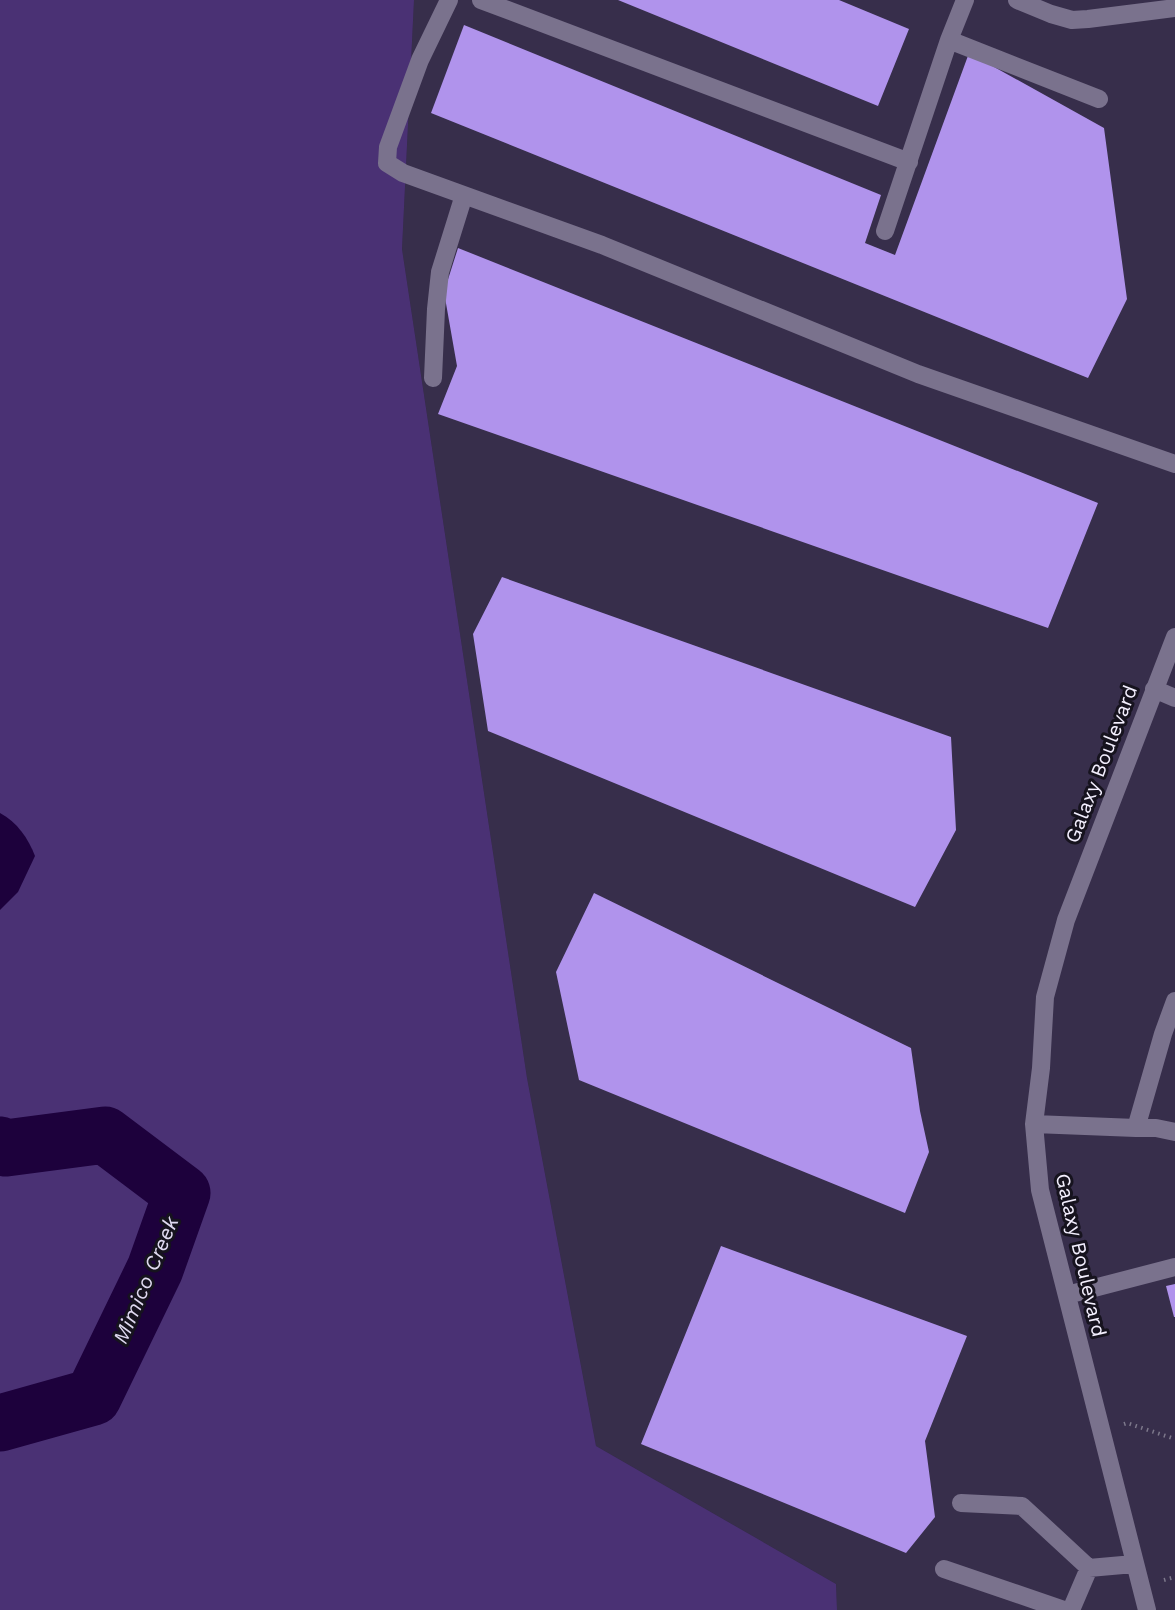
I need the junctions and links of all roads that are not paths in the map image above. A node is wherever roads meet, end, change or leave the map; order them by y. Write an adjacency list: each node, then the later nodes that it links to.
1 (449, 0): 9 (street)
2 (481, 0): 8 (street)
3 (965, 0): 6 (street)
4 (1017, 0): 5 (street)
5 (1175, 8)
6 (949, 40): 7 (street); 8 (street)
7 (1099, 99)
8 (909, 162): 10 (street)
9 (464, 195): 11 (street); 12 (street)
10 (885, 231)
11 (433, 378)
12 (1175, 464)
13 (1175, 637): 14 (street, Galaxy Boulevard)
14 (1154, 689): 15 (street); 17 (street, Galaxy Boulevard)
15 (1175, 698)
16 (1175, 1001): 18 (street)
17 (1034, 1124): 18 (street); 21 (street, Galaxy Boulevard)
18 (1136, 1128): 19 (street)
19 (1175, 1132)
20 (1175, 1267): 21 (street)
21 (1067, 1295): 23 (street, Galaxy Boulevard)
22 (961, 1503): 24 (street)
23 (1134, 1564): 24 (street); 28 (street, Galaxy Boulevard)
24 (1089, 1568): 27 (street)
25 (944, 1569): 26 (street)
26 (1064, 1610)
27 (1071, 1610)
28 (1147, 1610)

